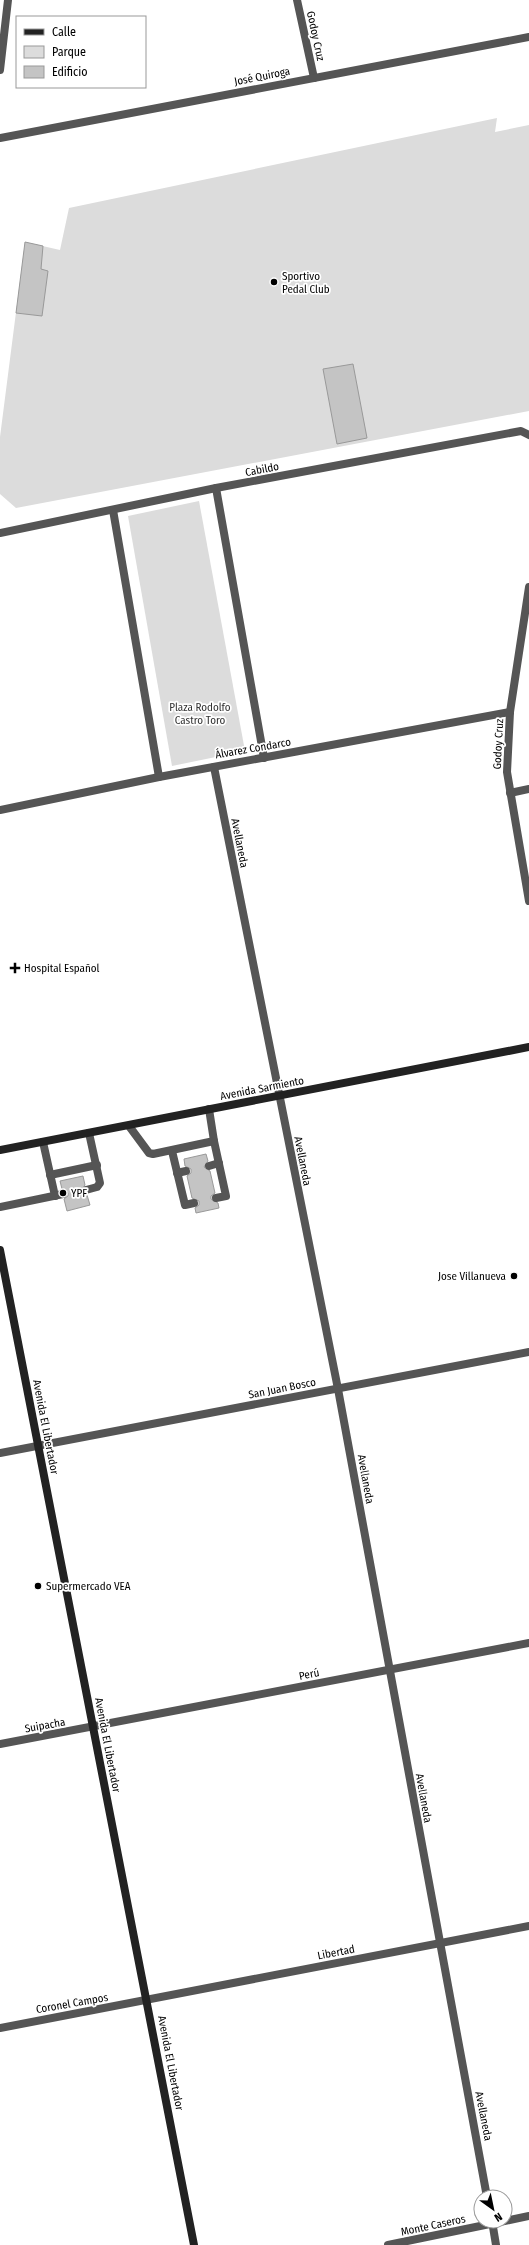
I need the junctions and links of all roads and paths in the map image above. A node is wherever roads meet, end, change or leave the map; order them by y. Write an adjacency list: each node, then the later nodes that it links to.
1 (8, 0): 4 (street)
2 (297, 0): 5 (street, Godoy Cruz)
3 (529, 37): 5 (street, José Quiroga)
4 (0, 70)
5 (314, 78): 6 (street, José Quiroga)
6 (0, 138)
7 (529, 435): 8 (street, Cabildo)
8 (216, 488): 9 (street, Cabildo); 13 (street)
9 (113, 510): 10 (street, Cabildo); 15 (street)
10 (0, 533)
11 (529, 587): 12 (street, Godoy Cruz)
12 (510, 712): 13 (street, Álvarez Condarco); 17 (street, Godoy Cruz)
13 (264, 758): 14 (street, Álvarez Condarco)
14 (214, 767): 15 (street, Álvarez Condarco); 21 (street, Avellaneda)
15 (159, 777): 18 (street, Álvarez Condarco)
16 (529, 789): 17 (street)
17 (510, 792): 19 (street, Godoy Cruz)
18 (0, 810)
19 (529, 901)
20 (529, 1047): 21 (main road, Avenida Sarmiento)
21 (278, 1096): 22 (main road, Avenida Sarmiento); 41 (street, Avellaneda)
22 (209, 1109): 23 (main road, Avenida Sarmiento); 25 (street)
23 (129, 1126): 24 (main road, Avenida Sarmiento); 28 (street)
24 (89, 1133): 26 (main road, Avenida Sarmiento); 30 (street)
25 (214, 1141): 28 (street); 29 (street)
26 (43, 1142): 27 (main road, Avenida Sarmiento); 34 (street)
27 (0, 1150)
28 (172, 1151): 33 (street)
29 (219, 1163): 31 (street); 36 (street)
30 (96, 1165): 34 (street); 35 (street)
31 (209, 1166)
32 (186, 1171): 33 (street)
33 (177, 1173): 37 (street)
34 (50, 1175): 38 (street)
35 (86, 1190)
36 (216, 1198)
37 (194, 1203)
38 (0, 1207)
39 (0, 1250): 42 (main road, Avenida El Libertador)
40 (529, 1352): 41 (street, San Juan Bosco)
41 (338, 1389): 42 (street, San Juan Bosco); 45 (street, Avellaneda)
42 (39, 1446): 43 (street, San Juan Bosco); 46 (main road, Avenida El Libertador)
43 (0, 1453)
44 (529, 1642): 45 (street, Perú)
45 (389, 1669): 46 (street, Perú); 49 (street, Avellaneda)
46 (93, 1727): 47 (street, Suipacha); 50 (main road, Avenida El Libertador)
47 (0, 1744)
48 (529, 1926): 49 (street, Libertad)
49 (440, 1943): 50 (street, Libertad); 52 (street, Avellaneda)
50 (148, 2000): 51 (street, Coronel Campos); 57 (main road, Avenida El Libertador)
51 (0, 2028)
52 (486, 2189)
53 (529, 2216): 54 (street, Monte Caseros)
54 (513, 2219)
55 (473, 2226): 58 (street, Monte Caseros)
56 (493, 2229): 59 (street)
57 (194, 2245)
58 (388, 2245)
59 (496, 2245)

